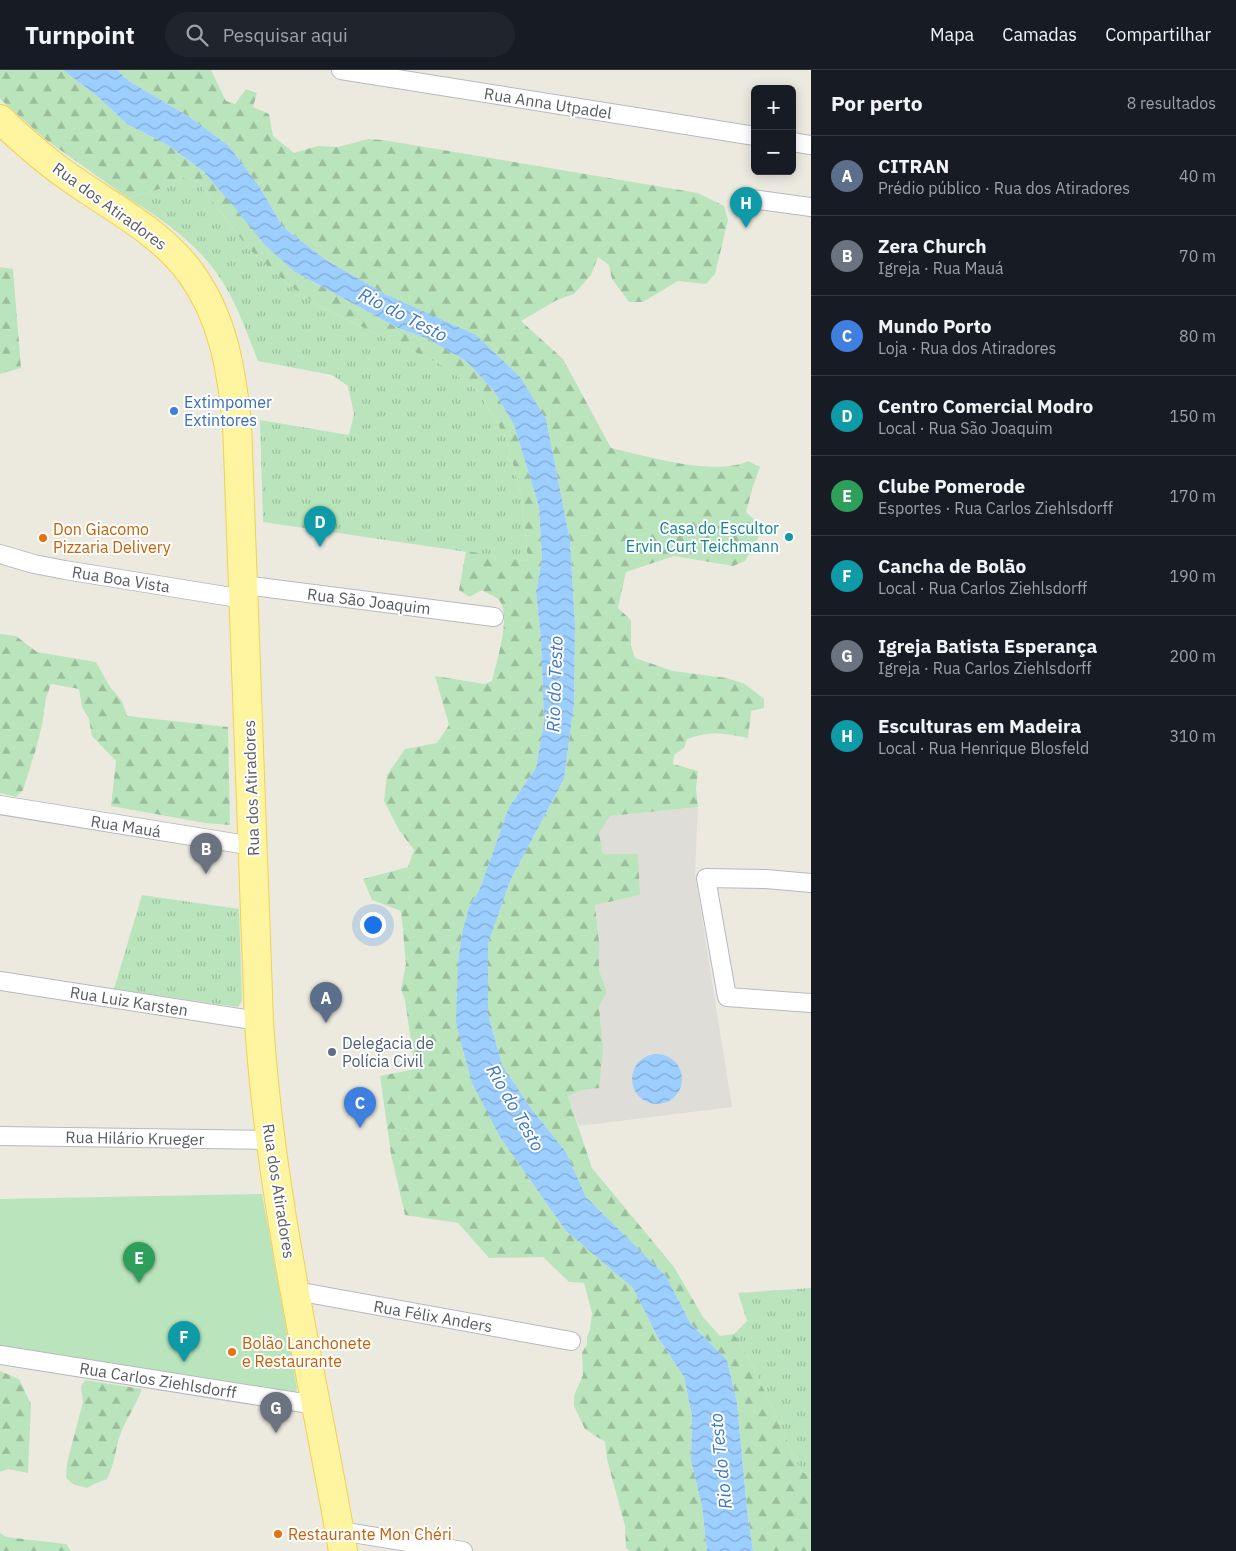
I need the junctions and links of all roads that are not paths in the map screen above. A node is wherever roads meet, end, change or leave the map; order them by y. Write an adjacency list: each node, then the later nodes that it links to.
1 (341, 70): 3 (street, Rua Anna Utpadel)
2 (0, 119): 9 (main road, Rua dos Atiradores)
3 (751, 135)
4 (796, 143): 5 (street)
5 (811, 145)
6 (744, 198): 7 (street)
7 (811, 207)
8 (0, 554): 9 (street, Rua Boa Vista)
9 (244, 592): 10 (street, Rua São Joaquim); 12 (main road, Rua dos Atiradores)
10 (494, 617)
11 (0, 805): 12 (street, Rua Mauá)
12 (253, 846): 16 (main road, Rua dos Atiradores)
13 (811, 883): 15 (street)
14 (0, 981): 16 (street, Rua Luiz Karsten)
15 (811, 1003)
16 (259, 1021): 18 (main road, Rua dos Atiradores)
17 (0, 1136): 18 (street, Rua Hilário Krueger)
18 (270, 1140): 19 (main road, Rua dos Atiradores)
19 (296, 1291): 20 (street, Rua Félix Anders); 22 (main road, Rua dos Atiradores)
20 (570, 1341)
21 (0, 1355): 22 (street, Rua Carlos Ziehlsdorff)
22 (316, 1405): 23 (main road, Rua dos Atiradores)
23 (341, 1541): 24 (street)
24 (462, 1551)

